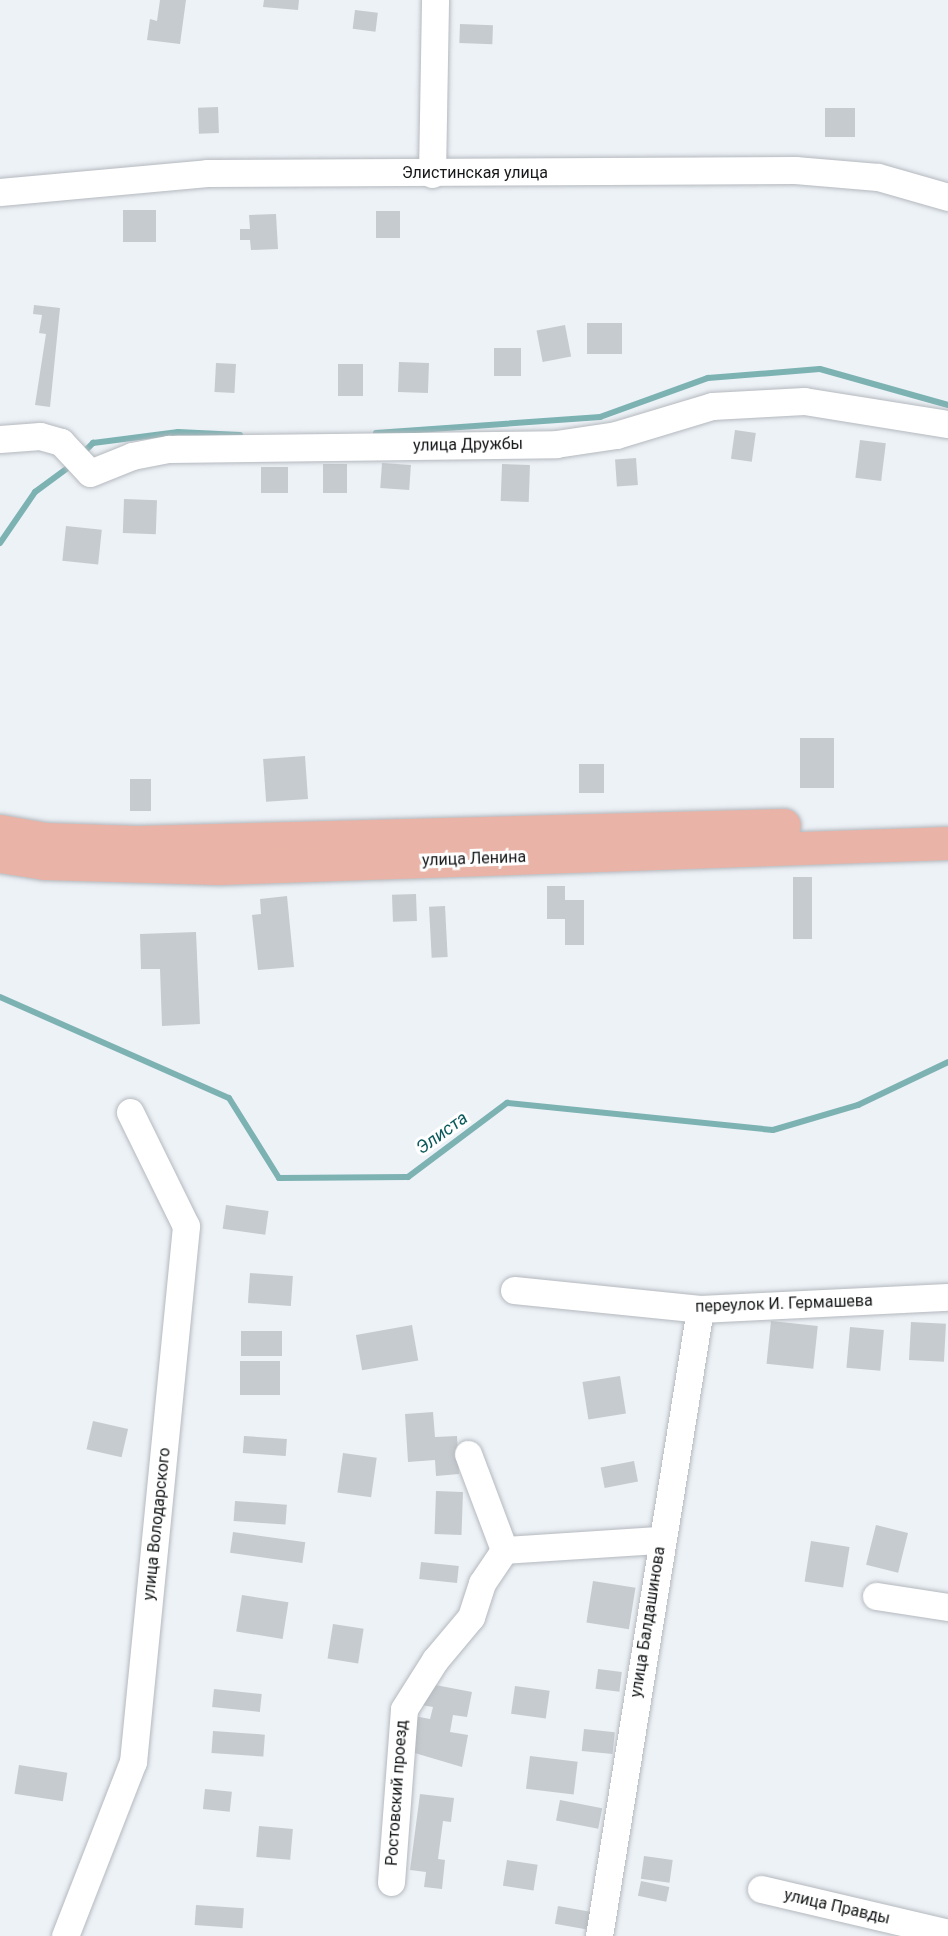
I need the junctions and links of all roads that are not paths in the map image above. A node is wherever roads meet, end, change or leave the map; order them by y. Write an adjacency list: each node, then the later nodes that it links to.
1 (435, 0): 2 (street)
2 (432, 174): 3 (street, Элистинская улица); 4 (street, Элистинская улица)
3 (0, 192)
4 (948, 197)
5 (948, 424): 6 (street, улица Дружбы)
6 (0, 439)
7 (948, 821): 8 (main road, улица Ленина)
8 (0, 831)
9 (948, 843): 10 (main road, улица Ленина)
10 (0, 856)
11 (130, 1112): 23 (street, улица Володарского)
12 (514, 1290): 14 (street, переулок И. Гермашева)
13 (948, 1297): 14 (street, переулок И. Гермашева)
14 (700, 1309): 16 (street, улица Балдашинова)
15 (468, 1454): 17 (street)
16 (660, 1540): 17 (street); 24 (street, улица Балдашинова)
17 (504, 1550): 20 (street, Ростовский проезд)
18 (876, 1596): 19 (street)
19 (948, 1607)
20 (391, 1882)
21 (761, 1889): 22 (street, улица Правды)
22 (948, 1932)
23 (65, 1936)
24 (598, 1936)

